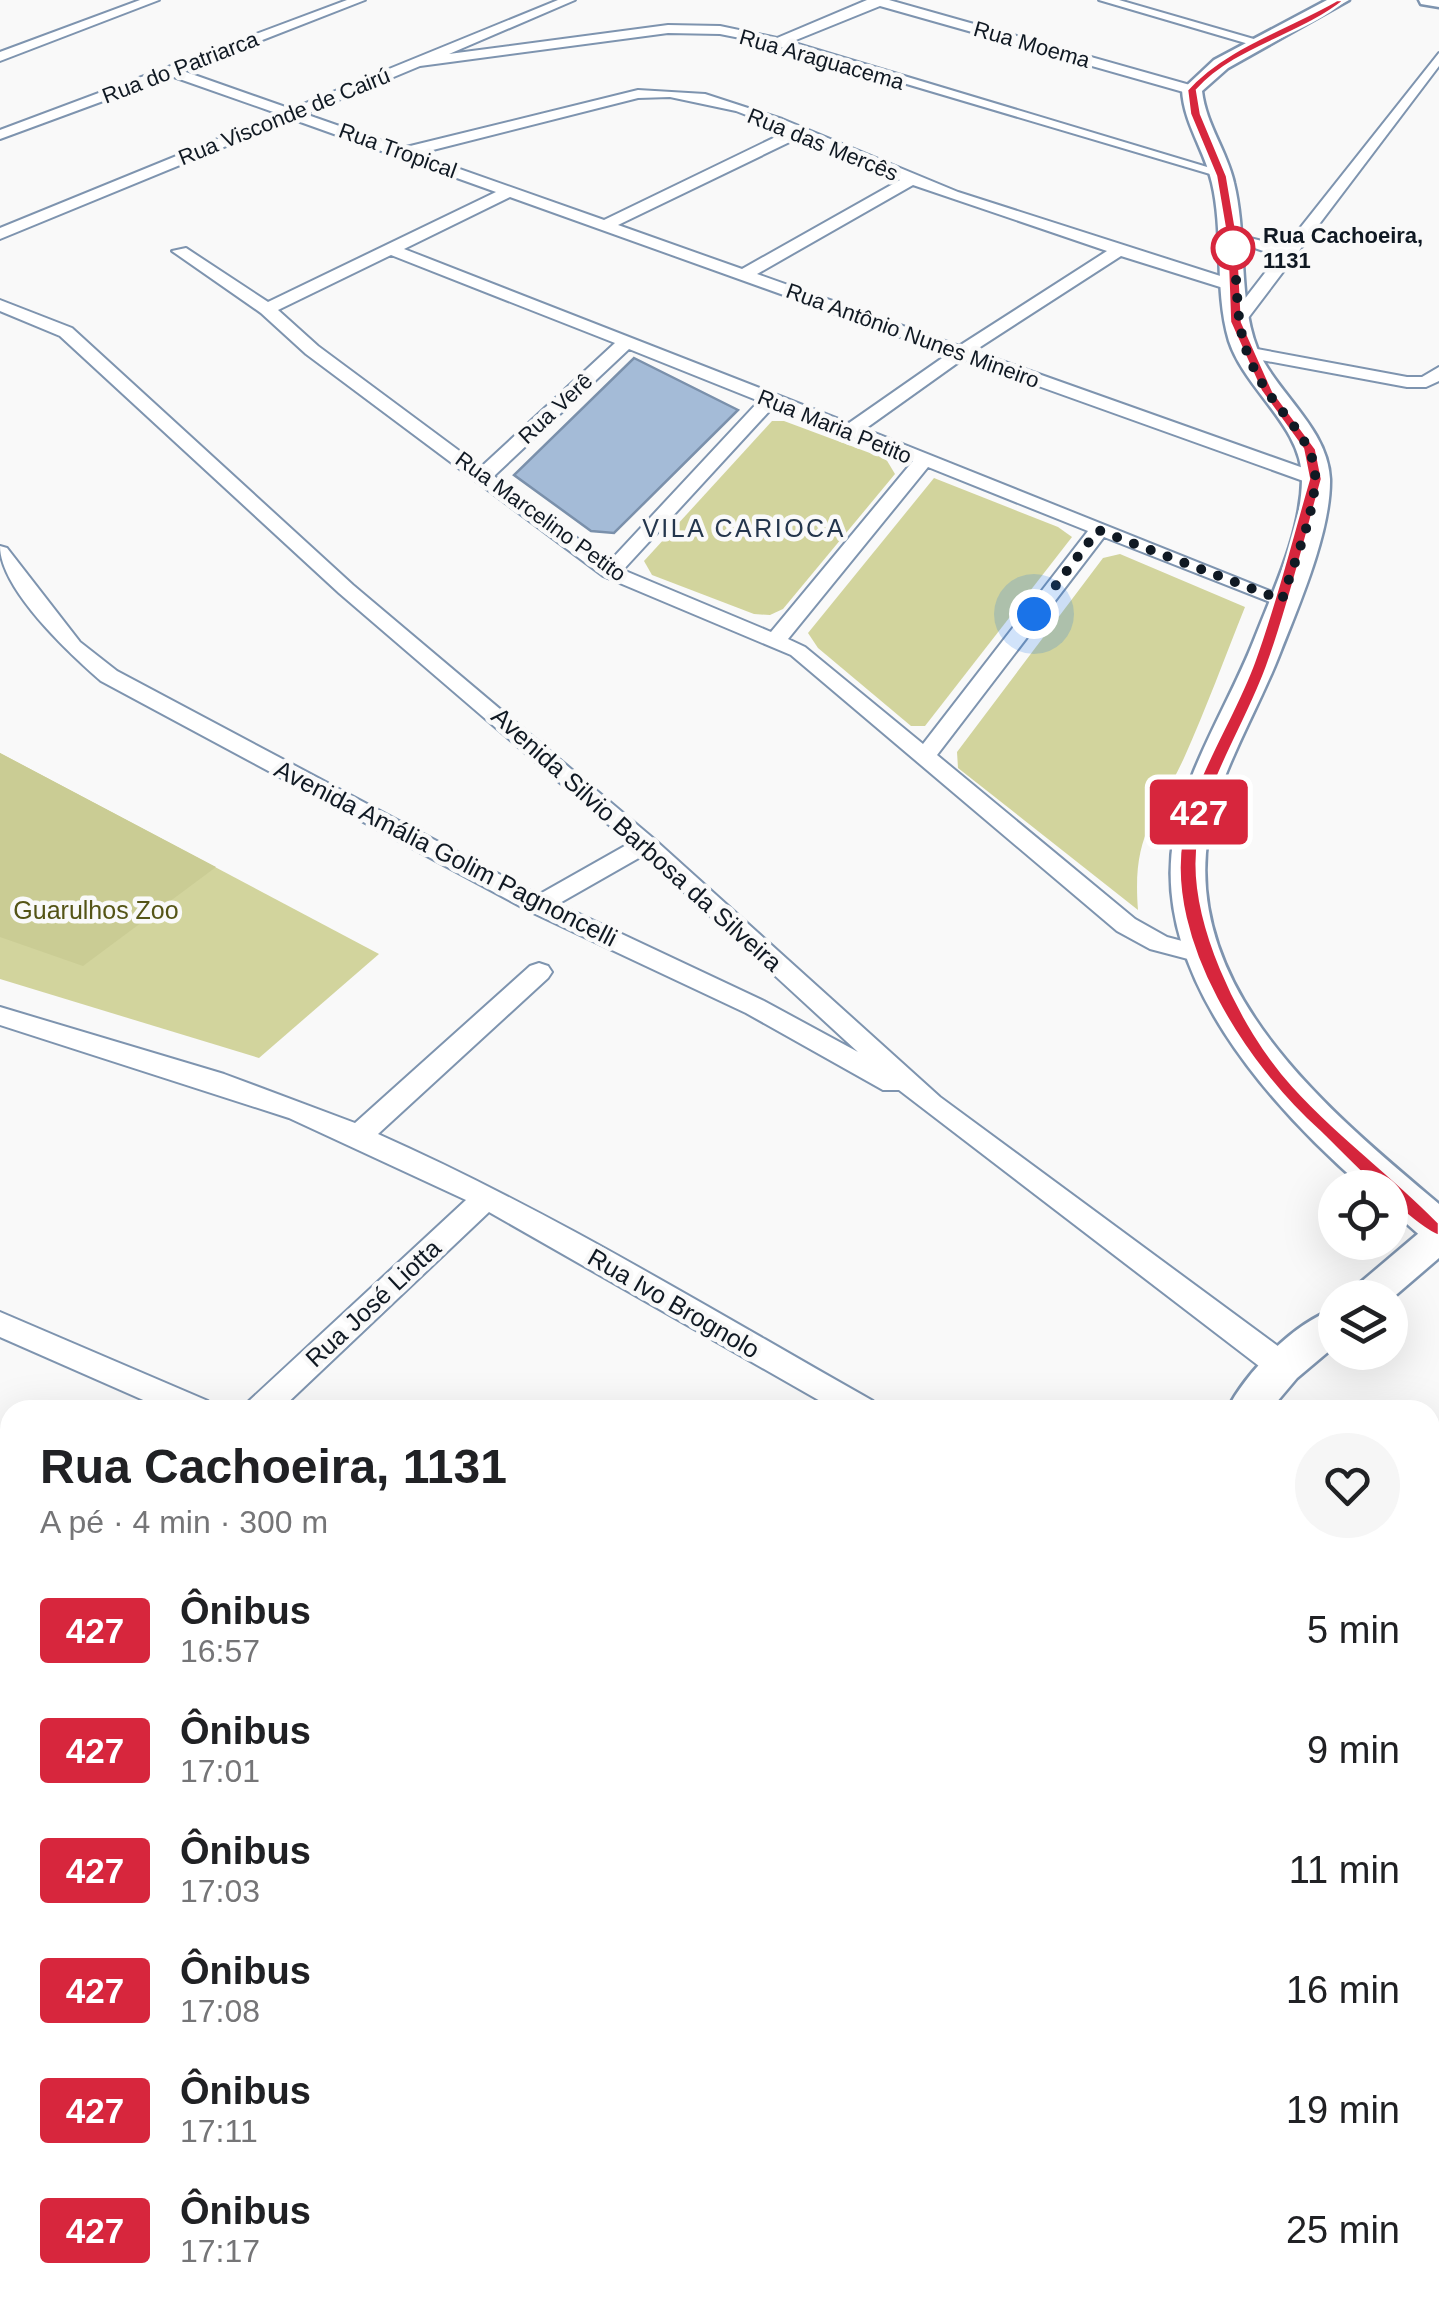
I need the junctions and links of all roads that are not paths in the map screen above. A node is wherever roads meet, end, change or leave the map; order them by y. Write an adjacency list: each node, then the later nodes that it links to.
1 (153, 0): 11 (street)
2 (359, 0): 14 (street, Rua do Patriarca)
3 (568, 0): 13 (street, Rua Visconde de Cairú)
4 (1104, 0): 10 (street)
5 (1428, 0): 8 (main road)
6 (878, 1): 9 (street); 15 (street, Rua Moema)
7 (1335, 1): 10 (main road)
8 (1439, 1)
9 (778, 42): 13 (street, Rua Araguacema); 20 (street, Rua Araguacema)
10 (1264, 44): 15 (main road)
11 (0, 57)
12 (1439, 57): 26 (street)
13 (412, 64): 16 (street, Rua Visconde de Cairú)
14 (171, 71): 16 (street, Rua Tropical); 18 (street, Rua do Patriarca)
15 (1192, 90): 20 (main road)
16 (292, 111): 19 (street, Rua Tropical); 24 (street, Rua Visconde de Cairú)
17 (800, 131): 19 (street, Rua das Mercês); 21 (street, Rua das Mercês); 23 (street)
18 (0, 135)
19 (405, 152): 22 (street, Rua Tropical)
20 (1222, 176): 25 (main road)
21 (912, 180): 28 (street, Rua das Mercês); 30 (street)
22 (512, 191): 23 (street, Rua Antônio Nunes Mineiro); 27 (street)
23 (606, 225): 30 (street, Rua Antônio Nunes Mineiro)
24 (0, 234)
25 (1232, 235): 26 (street); 31 (main road)
26 (1295, 246): 34 (street)
27 (390, 249): 33 (street); 35 (street, Rua Maria Petito)
28 (1121, 249): 31 (street, Rua das Mercês); 36 (street)
29 (180, 251): 33 (street, Rua Marcelino Petito)
30 (744, 275): 36 (street, Rua Antônio Nunes Mineiro)
31 (1234, 286): 34 (main road)
32 (0, 305): 50 (street, Avenida Silvio Barbosa da Silveira)
33 (267, 309): 42 (street, Rua Marcelino Petito)
34 (1236, 322): 37 (main road)
35 (625, 342): 39 (street, Rua Maria Petito); 42 (street, Rua Verê)
36 (963, 352): 40 (street); 43 (street, Rua Antônio Nunes Mineiro)
37 (1246, 352): 38 (street); 43 (main road)
38 (1433, 377)
39 (770, 400): 40 (street, Rua Maria Petito); 46 (street)
40 (849, 432): 41 (street, Rua Maria Petito)
41 (922, 461): 44 (street, Rua Maria Petito); 48 (street)
42 (485, 474): 46 (street, Rua Marcelino Petito)
43 (1316, 479): 47 (main road)
44 (1098, 530): 47 (street, Rua Maria Petito); 49 (street)
45 (0, 552): 51 (street, Avenida Amália Golim Pagnoncelli)
46 (610, 572): 48 (street, Rua Marcelino Petito)
47 (1282, 600): 52 (main road)
48 (777, 638): 49 (street, Rua Marcelino Petito)
49 (925, 756): 52 (street, Rua Marcelino Petito)
50 (646, 844): 51 (street); 55 (street, Avenida Silvio Barbosa da Silveira)
51 (538, 905): 55 (street, Avenida Amália Golim Pagnoncelli)
52 (1207, 956): 58 (main road)
53 (538, 972): 56 (street)
54 (0, 1016): 56 (street, Rua Ivo Brognolo)
55 (931, 1104): 63 (street, Avenida Silvio Barbosa da Silveira)
56 (358, 1136): 57 (street, Rua Ivo Brognolo)
57 (487, 1197): 65 (street, Rua José Liotta); 66 (street, Rua Ivo Brognolo)
58 (1439, 1228)
59 (1439, 1237): 60 (street)
60 (1388, 1280)
61 (0, 1324): 64 (street)
62 (1318, 1338): 63 (street)
63 (1283, 1368): 67 (street)
64 (174, 1400)
65 (271, 1400)
66 (844, 1400)
67 (1256, 1400)

